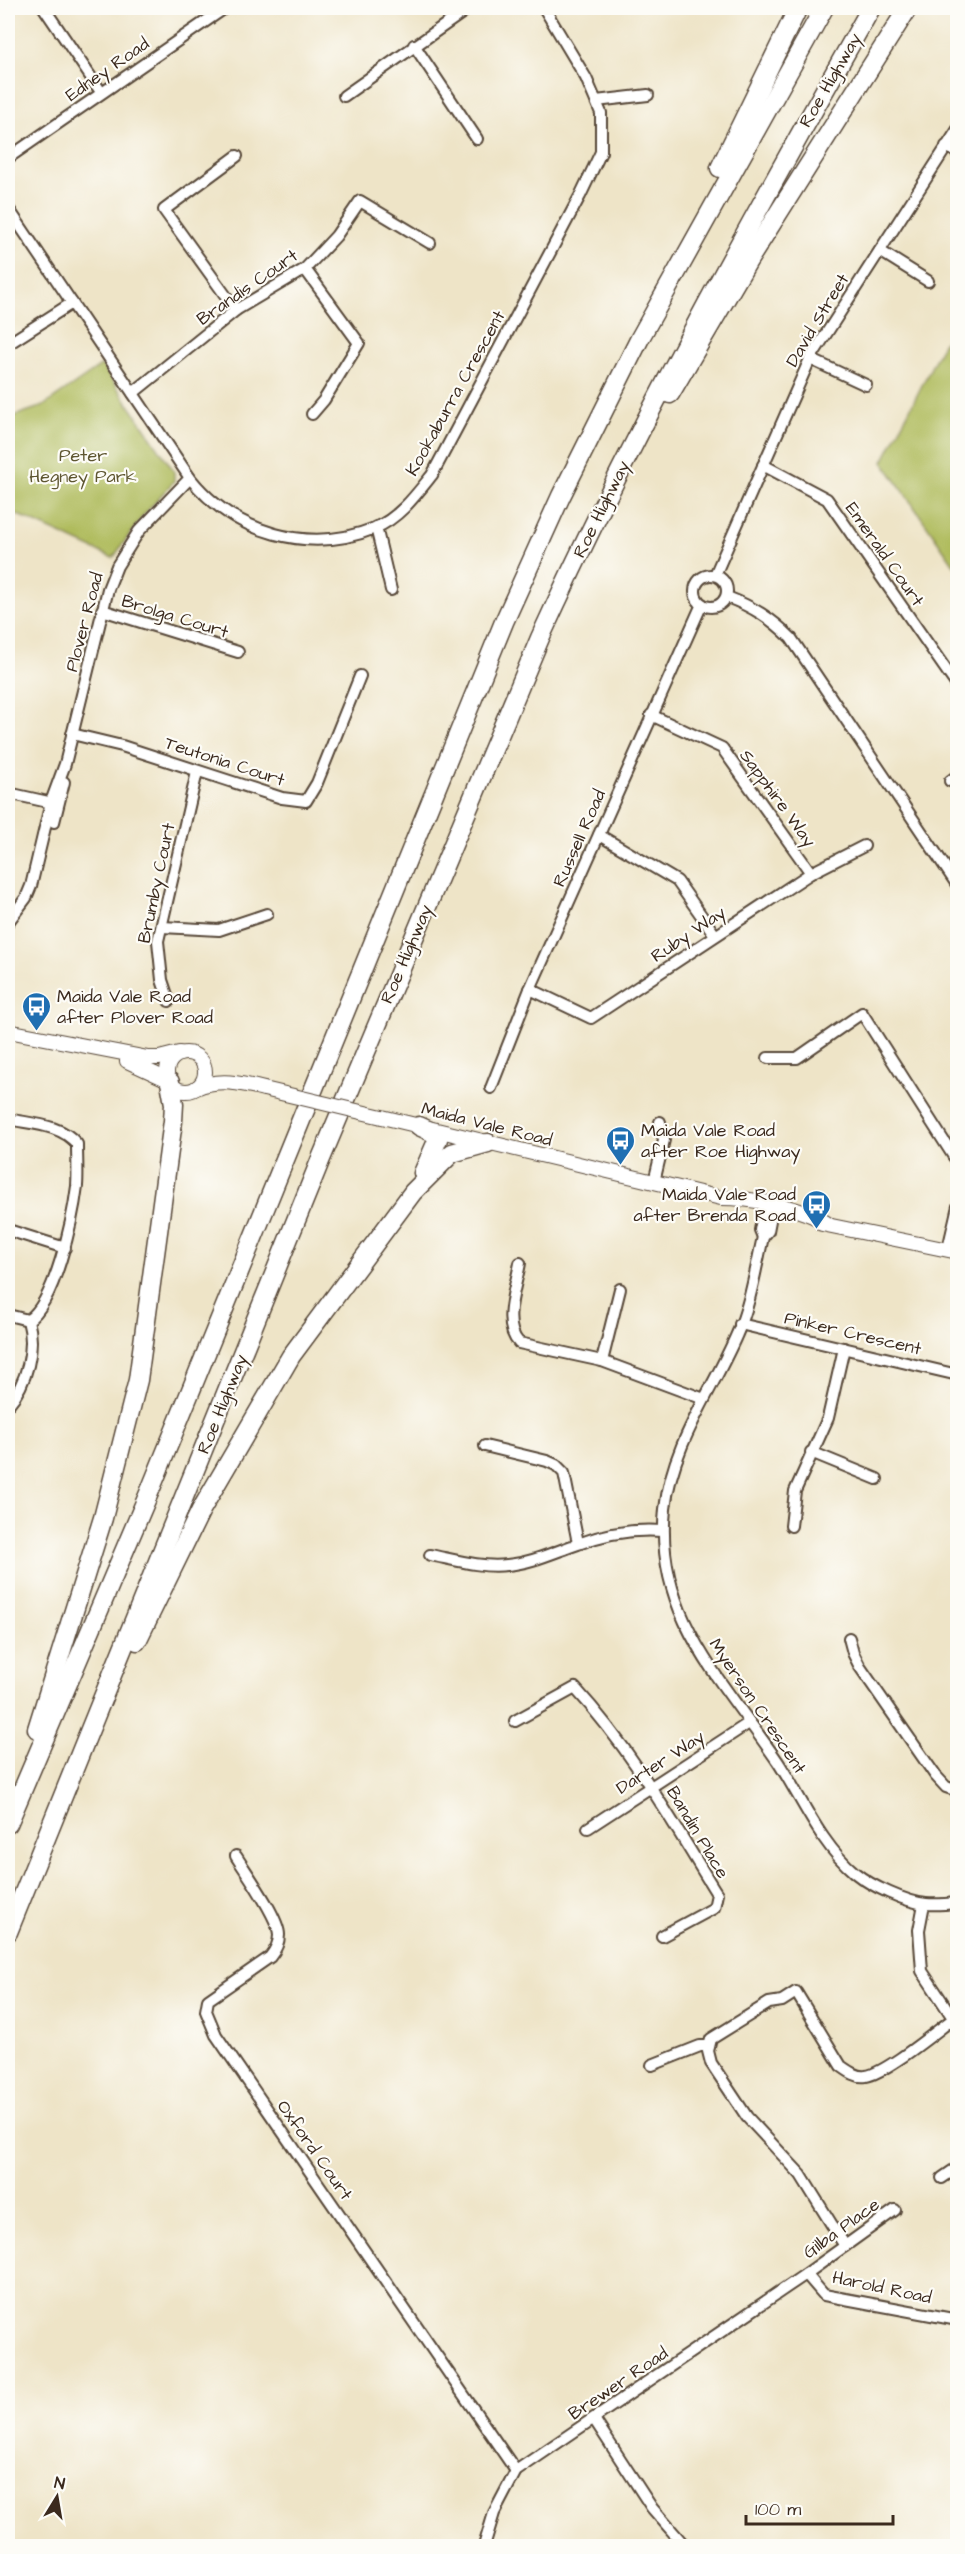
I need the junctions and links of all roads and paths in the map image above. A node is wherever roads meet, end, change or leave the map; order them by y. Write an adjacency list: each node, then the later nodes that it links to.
1 (44, 8): 10 (street)
2 (225, 8): 10 (street, Edney Road)
3 (469, 8): 9 (street)
4 (544, 8): 13 (street, Kookaburra Crescent)
5 (798, 8): 34 (highway)
6 (824, 8): 34 (highway, Roe Highway)
7 (871, 8): 43 (highway, Roe Highway)
8 (908, 8): 43 (highway)
9 (414, 45): 12 (street); 15 (street)
10 (101, 92): 19 (street, Edney Road)
11 (648, 95): 13 (street)
12 (344, 96)
13 (596, 101): 35 (street, Kookaburra Crescent)
14 (957, 129): 16 (street, David Street)
15 (477, 139)
16 (946, 146): 17 (street); 22 (street, David Street)
17 (957, 153)
18 (237, 156): 26 (street)
19 (8, 158)
20 (8, 208): 25 (street, Kookaburra Crescent)
21 (430, 243): 23 (street, Brandis Court)
22 (880, 251): 24 (street); 28 (street, David Street)
23 (305, 269): 26 (street, Brandis Court); 31 (street)
24 (928, 281)
25 (72, 303): 27 (street); 30 (street, Kookaburra Crescent)
26 (236, 310): 30 (street, Brandis Court)
27 (8, 344)
28 (810, 359): 29 (street); 32 (street, David Street)
29 (866, 385)
30 (133, 393): 33 (street, Kookaburra Crescent)
31 (312, 414)
32 (763, 465): 36 (street, David Street); 44 (street, Emerald Court)
33 (190, 478): 35 (street, Kookaburra Crescent); 40 (street, Plover Road)
34 (561, 496): 106 (highway, Roe Highway)
35 (376, 527): 37 (street)
36 (715, 575): 38 (street); 39 (street)
37 (392, 590)
38 (726, 597): 39 (street); 53 (street)
39 (702, 604): 45 (street, Russell Road)
40 (102, 610): 41 (street, Brolga Court); 46 (street, Plover Road)
41 (238, 652)
42 (360, 676): 47 (street, Teutonia Court)
43 (519, 683): 101 (highway, Roe Highway)
44 (957, 687)
45 (651, 715): 50 (street, Russell Road); 52 (street, Sapphire Way)
46 (72, 734): 47 (street, Teutonia Court); 49 (street, Plover Road)
47 (197, 772): 56 (street, Brumby Court)
48 (8, 793): 49 (street)
49 (55, 803): 55 (street, Plover Road); 57 (street, Plover Road)
50 (599, 835): 58 (street); 59 (street, Russell Road)
51 (864, 846): 52 (street, Ruby Way)
52 (811, 873): 58 (street, Ruby Way)
53 (957, 886)
54 (267, 914): 56 (street)
55 (8, 922)
56 (162, 927): 60 (street, Brumby Court)
57 (8, 934)
58 (715, 935): 59 (street, Ruby Way)
59 (530, 989): 68 (street, Russell Road)
60 (169, 1001)
61 (8, 1031): 62 (main road)
62 (80, 1046): 63 (main road); 66 (main road)
63 (180, 1053): 64 (main road); 66 (main road)
64 (198, 1057): 67 (main road, Maida Vale Road); 69 (main road)
65 (768, 1058): 74 (street)
66 (169, 1081): 69 (main road); 105 (highway)
67 (244, 1084): 69 (main road, Maida Vale Road); 72 (main road, Maida Vale Road, bridge)
68 (491, 1088)
69 (194, 1089)
70 (8, 1119): 80 (street)
71 (660, 1122): 75 (street)
72 (419, 1126): 73 (main road, Maida Vale Road); 76 (highway)
73 (488, 1143): 75 (main road, Maida Vale Road); 76 (highway)
74 (956, 1159)
75 (654, 1182): 78 (main road, Maida Vale Road)
76 (413, 1192): 101 (highway)
77 (957, 1206): 81 (street)
78 (768, 1208): 81 (main road, Maida Vale Road); 86 (street, Myerson Crescent)
79 (8, 1230): 80 (street)
80 (65, 1248): 85 (street)
81 (953, 1250)
82 (520, 1263): 88 (street)
83 (620, 1289): 88 (street)
84 (8, 1315): 85 (street)
85 (28, 1320): 91 (street)
86 (740, 1324): 87 (street, Pinker Crescent); 90 (street, Myerson Crescent)
87 (844, 1348): 89 (street, Pinker Crescent); 93 (street)
88 (602, 1360): 90 (street)
89 (957, 1375)
90 (704, 1399): 96 (street, Myerson Crescent)
91 (8, 1405)
92 (484, 1446): 97 (street)
93 (811, 1452): 94 (street); 95 (street)
94 (877, 1479)
95 (791, 1526)
96 (663, 1531): 97 (street); 102 (street, Myerson Crescent)
97 (578, 1543): 98 (street)
98 (430, 1555)
99 (849, 1638): 104 (street)
100 (515, 1721): 103 (street, Bandin Place)
101 (94, 1722): 111 (highway, Roe Highway)
102 (749, 1723): 103 (street, Darter Way); 109 (street, Myerson Crescent)
103 (652, 1787): 107 (street, Darter Way); 112 (street, Bandin Place)
104 (957, 1791)
105 (8, 1820)
106 (8, 1824)
107 (588, 1828)
108 (236, 1856): 123 (street, Oxford Court)
109 (924, 1904): 110 (street, Myerson Crescent); 113 (street)
110 (957, 1904)
111 (8, 1932)
112 (662, 1936)
113 (955, 2021): 114 (street)
114 (709, 2046): 115 (street); 119 (street)
115 (652, 2065)
116 (957, 2167): 117 (street)
117 (942, 2178)
118 (895, 2210): 119 (street, Gilba Place)
119 (845, 2246): 120 (street, Gilba Place)
120 (806, 2274): 121 (street, Harold Road); 122 (street, Brewer Road)
121 (957, 2320)
122 (594, 2419): 123 (street, Brewer Road); 125 (street)
123 (516, 2471): 124 (street, Brewer Road)
124 (484, 2547)
125 (686, 2547)

